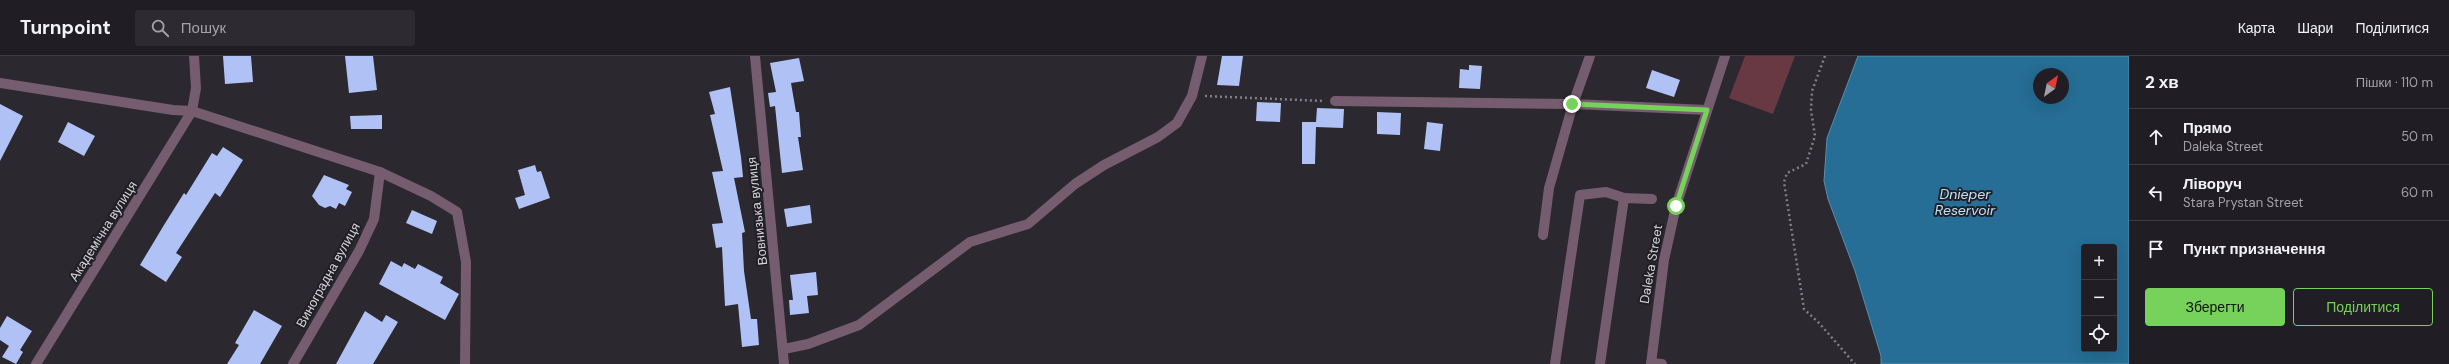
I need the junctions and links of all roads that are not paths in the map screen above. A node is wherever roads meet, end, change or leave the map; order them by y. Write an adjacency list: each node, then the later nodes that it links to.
1 (194, 56): 10 (street)
2 (755, 56): 15 (street, Вовнизька вулиця)
3 (1202, 56): 15 (street)
4 (1590, 56): 8 (street)
5 (1725, 56): 9 (street, Daleka Street)
6 (0, 83): 10 (street)
7 (1335, 101): 8 (street)
8 (1572, 104): 9 (street); 14 (street)
9 (1707, 110): 16 (street, Daleka Street)
10 (192, 112): 11 (street); 17 (street, Академічна вулиця)
11 (380, 172): 18 (street, Виноградна вулиця); 19 (street)
12 (1624, 198): 13 (street); 21 (street); 22 (street)
13 (1652, 199)
14 (1543, 235)
15 (784, 349): 20 (street, Вовнизька вулиця)
16 (1651, 363): 23 (street)
17 (36, 364)
18 (292, 364)
19 (465, 364)
20 (784, 364)
21 (1555, 364)
22 (1600, 364)
23 (1662, 364)

